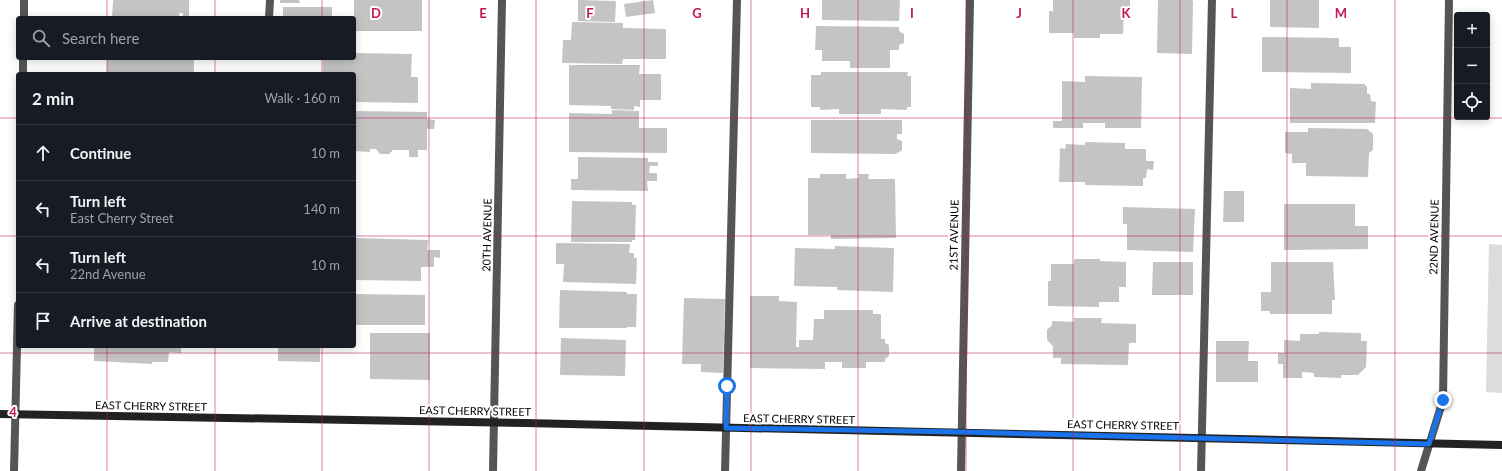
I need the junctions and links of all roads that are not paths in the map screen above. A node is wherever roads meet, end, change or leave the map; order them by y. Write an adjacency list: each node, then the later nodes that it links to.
1 (24, 0): 8 (street)
2 (270, 0): 9 (street)
3 (502, 0): 15 (street, 20TH AVENUE)
4 (737, 0): 16 (street)
5 (970, 0): 17 (street, 21ST AVENUE)
6 (1212, 0): 18 (street)
7 (1449, 0): 19 (street, 22ND AVENUE)
8 (24, 16)
9 (270, 16)
10 (23, 60): 11 (street)
11 (23, 72)
12 (17, 348): 14 (street)
13 (0, 414): 14 (main road, EAST CHERRY STREET)
14 (16, 414): 15 (main road, EAST CHERRY STREET); 21 (street)
15 (494, 423): 16 (main road, EAST CHERRY STREET); 22 (street, 20TH AVENUE)
16 (726, 428): 17 (main road, EAST CHERRY STREET); 23 (street)
17 (961, 432): 18 (main road, EAST CHERRY STREET); 24 (street, 21ST AVENUE)
18 (1201, 438): 19 (main road, EAST CHERRY STREET); 25 (street)
19 (1429, 444): 20 (main road, EAST CHERRY STREET); 26 (street, 22ND AVENUE)
20 (1502, 445)
21 (14, 471)
22 (493, 471)
23 (725, 471)
24 (961, 471)
25 (1201, 471)
26 (1421, 471)

